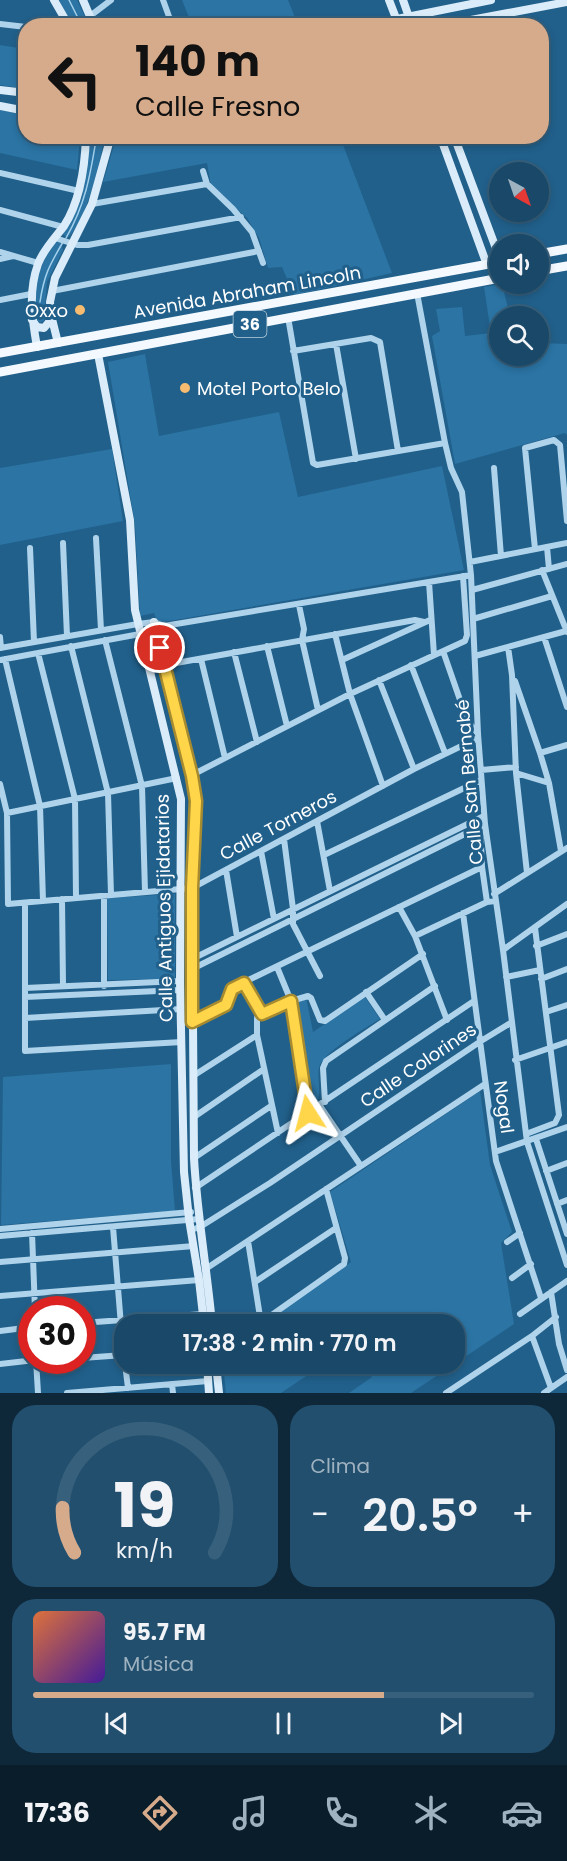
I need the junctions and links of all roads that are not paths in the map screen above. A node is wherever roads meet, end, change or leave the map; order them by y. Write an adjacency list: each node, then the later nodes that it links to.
1 (54, 0): 11 (street)
2 (82, 0): 10 (street)
3 (111, 0): 10 (street)
4 (163, 0): 12 (street)
5 (389, 0): 13 (street)
6 (402, 0): 14 (street)
7 (491, 0): 15 (street)
8 (567, 2): 9 (street)
9 (544, 3): 16 (street)
10 (90, 16)
11 (64, 18)
12 (170, 18)
13 (396, 18)
14 (409, 18)
15 (422, 18)
16 (475, 18)
17 (0, 24): 18 (street)
18 (18, 26)
19 (0, 90): 20 (street)
20 (18, 92)
21 (0, 106): 22 (street)
22 (18, 109)
23 (86, 144): 30 (street)
24 (109, 144): 31 (street)
25 (443, 144): 46 (street)
26 (457, 144): 35 (street)
27 (203, 171): 29 (street)
28 (0, 172): 30 (street)
29 (207, 184): 31 (street); 33 (street)
30 (79, 191): 34 (street)
31 (92, 204): 37 (street)
32 (0, 210): 34 (street)
33 (241, 217): 37 (street); 39 (street)
34 (63, 226): 36 (street)
35 (490, 234)
36 (55, 238): 37 (street); 44 (street)
37 (72, 243): 52 (street)
38 (567, 249): 41 (main road)
39 (260, 251): 45 (street); 52 (street)
40 (0, 252): 42 (street)
41 (549, 252)
42 (13, 256): 43 (street); 44 (street)
43 (0, 259)
44 (38, 262): 54 (street)
45 (263, 263)
46 (487, 265): 48 (main road, Avenida Abraham Lincoln / 36)
47 (567, 266): 49 (main road)
48 (472, 268): 51 (main road); 59 (main road, Avenida Abraham Lincoln / 36)
49 (549, 269)
50 (489, 280): 51 (main road, 36)
51 (475, 283): 53 (main road, 36)
52 (52, 291): 56 (street)
53 (417, 293): 57 (main road, 36); 66 (street, Calle San Bernabé)
54 (31, 294): 55 (street); 58 (street)
55 (0, 300)
56 (51, 315): 58 (street); 59 (street)
57 (288, 316): 62 (street); 64 (main road, 36)
58 (32, 320): 61 (street)
59 (58, 343): 61 (main road, Avenida Abraham Lincoln / 36)
60 (336, 344): 62 (street); 67 (street); 68 (street)
61 (37, 347): 63 (main road, Avenida Abraham Lincoln / 36)
62 (293, 351): 68 (street)
63 (0, 353)
64 (98, 354): 65 (main road, 36); 89 (street, Calle Antiguos Ejidatarios)
65 (0, 372)
66 (445, 443): 67 (street); 78 (street, Calle San Bernabé)
67 (398, 451): 68 (street)
68 (356, 459)
69 (494, 468): 77 (street)
70 (567, 521): 76 (street)
71 (96, 538): 91 (street)
72 (63, 543): 95 (street)
73 (567, 543): 74 (street)
74 (547, 547): 76 (street); 80 (street)
75 (30, 548): 100 (street)
76 (535, 549): 77 (street)
77 (501, 556): 78 (street)
78 (470, 562): 81 (street, Calle San Bernabé)
79 (567, 564): 80 (street)
80 (545, 569): 84 (street); 85 (street)
81 (471, 575): 82 (street); 84 (street, Calle San Bernabé)
82 (463, 576): 83 (street); 105 (street)
83 (429, 582): 86 (street); 88 (street)
84 (472, 590): 87 (street, Calle San Bernabé)
85 (552, 596): 87 (street); 92 (street)
86 (299, 604): 90 (street); 99 (street)
87 (473, 619): 109 (street, Calle San Bernabé)
88 (427, 621): 94 (street); 108 (street); 112 (street)
89 (138, 624): 90 (street); 91 (street); 93 (street, Calle Antiguos Ejidatarios)
90 (158, 626): 93 (street); 113 (street, Calle Antiguos Ejidatarios)
91 (101, 630): 95 (street)
92 (567, 631): 97 (street)
93 (140, 633): 98 (street); 131 (street, Calle Antiguos Ejidatarios)
94 (335, 634): 99 (street); 112 (street)
95 (67, 636): 100 (street)
96 (0, 637): 104 (street)
97 (544, 637): 103 (street); 118 (street)
98 (105, 640): 101 (street); 135 (street)
99 (302, 640): 102 (street); 119 (street)
100 (34, 642): 104 (street)
101 (71, 646): 107 (street); 137 (street)
102 (267, 646): 106 (street); 120 (street)
103 (508, 647): 109 (street); 115 (street)
104 (0, 648)
105 (443, 651): 108 (street); 121 (street)
106 (234, 652): 110 (street); 122 (street)
107 (38, 653): 111 (street); 138 (street)
108 (434, 655): 114 (street)
109 (475, 656): 121 (street, Calle San Bernabé)
110 (201, 658): 113 (street); 126 (street)
111 (2, 660): 139 (street)
112 (342, 660): 117 (street)
113 (165, 665): 130 (street, Calle Antiguos Ejidatarios)
114 (411, 665): 116 (street); 124 (street)
115 (512, 675): 125 (street); 129 (street)
116 (379, 680): 117 (street); 127 (street)
117 (350, 694): 119 (street); 136 (street)
118 (567, 707)
119 (318, 710): 120 (street)
120 (287, 726): 122 (street)
121 (478, 736): 124 (street, Calle Torneros); 128 (street, Calle San Bernabé)
122 (256, 742): 126 (street)
123 (567, 745): 125 (street)
124 (445, 753): 127 (street, Calle Torneros)
125 (540, 753): 133 (street)
126 (225, 758): 130 (street)
127 (414, 769): 136 (street, Calle Torneros)
128 (481, 770): 129 (street); 132 (street, Calle San Bernabé)
129 (516, 770): 133 (street); 150 (street)
130 (192, 776): 151 (street, Calle Antiguos Ejidatarios)
131 (177, 778): 135 (street); 152 (street, Calle Antiguos Ejidatarios)
132 (482, 780): 141 (street, Calle San Bernabé); 147 (street)
133 (549, 783): 145 (street)
134 (0, 784): 140 (street)
135 (142, 786): 137 (street); 154 (street)
136 (384, 786): 142 (street, Calle Torneros)
137 (108, 792): 138 (street); 155 (street)
138 (75, 799): 139 (street); 156 (street)
139 (40, 806): 140 (street); 159 (street)
140 (7, 813): 161 (street, Calle Torneros)
141 (482, 817): 143 (street, Calle San Bernabé); 153 (street)
142 (317, 821): 144 (street, Calle Torneros); 147 (street)
143 (482, 825): 148 (street, Calle San Bernabé); 157 (street, Calle San Bernabé); 167 (street)
144 (284, 838): 146 (street, Calle Torneros); 164 (street)
145 (564, 849): 150 (street)
146 (261, 851): 149 (street, Calle Torneros); 166 (street)
147 (324, 855): 153 (street)
148 (482, 867): 160 (street, Calle San Bernabé); 163 (street)
149 (226, 870): 151 (street, Calle Torneros); 171 (street)
150 (527, 873): 157 (street)
151 (192, 888): 152 (street, Calle Torneros); 176 (street, Calle Antiguos Ejidatarios)
152 (181, 889): 154 (street, Calle Torneros); 186 (street, Calle Antiguos Ejidatarios)
153 (330, 891): 164 (street)
154 (145, 892): 155 (street, Calle Torneros)
155 (107, 895): 156 (street, Calle Torneros); 185 (street)
156 (76, 898): 158 (street, Calle Torneros)
157 (495, 898): 160 (street); 173 (street, Calle San Bernabé)
158 (62, 899): 159 (street, Calle Torneros); 187 (street)
159 (43, 901): 161 (street, Calle Torneros)
160 (487, 902): 165 (street)
161 (25, 903): 189 (street)
162 (567, 904): 168 (street)
163 (399, 907): 170 (street); 174 (street)
164 (293, 909): 166 (street); 167 (street)
165 (463, 913): 170 (street); 194 (street, Nogal)
166 (274, 919): 171 (street)
167 (292, 920): 174 (street); 178 (street)
168 (535, 928): 172 (street); 173 (street)
169 (567, 934): 172 (street)
170 (415, 936): 175 (street)
171 (237, 937): 176 (street)
172 (536, 946): 180 (street)
173 (503, 950): 182 (street, Calle San Bernabé)
174 (307, 952): 177 (street); 181 (street)
175 (423, 954): 188 (street); 190 (street)
176 (192, 959): 178 (street, Calle Antiguos Ejidatarios)
177 (277, 967): 184 (street); 193 (street)
178 (192, 969): 202 (street, Calle Antiguos Ejidatarios)
179 (567, 969): 183 (street)
180 (540, 970): 182 (street); 183 (street)
181 (320, 976)
182 (506, 977): 203 (street, Calle San Bernabé)
183 (541, 979): 197 (street)
184 (244, 983): 198 (street); 202 (street)
185 (105, 984): 186 (street); 187 (street); 191 (street)
186 (180, 985): 191 (street); 196 (street, Calle Antiguos Ejidatarios)
187 (63, 986): 189 (street)
188 (435, 986): 200 (street); 201 (street)
189 (25, 988): 192 (street)
190 (366, 992): 193 (street); 200 (street)
191 (105, 993): 192 (street)
192 (25, 997): 199 (street)
193 (291, 1001): 198 (street); 215 (street)
194 (474, 1001): 201 (street); 205 (street, Nogal)
195 (567, 1005): 197 (street)
196 (181, 1009): 199 (street); 206 (street, Calle Antiguos Ejidatarios)
197 (546, 1012): 208 (street)
198 (262, 1014): 204 (street)
199 (25, 1018): 206 (street)
200 (385, 1020): 213 (street)
201 (447, 1020): 213 (street)
202 (192, 1022): 211 (street, Calle Antiguos Ejidatarios)
203 (512, 1022): 205 (street, Calle Colorines); 209 (street, Calle San Bernabé)
204 (257, 1035): 210 (street); 211 (street)
205 (481, 1041): 212 (street, Nogal); 220 (street, Calle Colorines)
206 (182, 1042): 232 (street, Calle Antiguos Ejidatarios)
207 (567, 1042): 208 (street)
208 (551, 1048): 209 (street); 219 (street)
209 (515, 1060): 219 (street, Calle San Bernabé)
210 (264, 1069): 214 (street); 216 (street)
211 (193, 1076): 216 (street, Calle Antiguos Ejidatarios)
212 (485, 1084): 223 (street, Nogal); 226 (street)
213 (323, 1104): 215 (street); 220 (street)
214 (271, 1106): 218 (street); 224 (street)
215 (308, 1113): 218 (street)
216 (194, 1117): 224 (street, Calle Antiguos Ejidatarios)
217 (567, 1127): 221 (street)
218 (278, 1133): 228 (street)
219 (526, 1134): 222 (street, Calle San Bernabé)
220 (340, 1135): 226 (street); 233 (street, Calle Colorines)
221 (536, 1138): 222 (street); 227 (street)
222 (527, 1142): 223 (street); 249 (street, Calle San Bernabé)
223 (495, 1152): 239 (street, Nogal)
224 (194, 1158): 228 (street, Calle Antiguos Ejidatarios)
225 (567, 1164): 227 (street)
226 (361, 1166): 229 (street)
227 (546, 1172): 231 (street)
228 (195, 1188): 233 (street, Calle Antiguos Ejidatarios)
229 (326, 1189): 235 (street); 242 (street)
230 (567, 1200): 231 (street)
231 (557, 1204): 240 (street)
232 (188, 1216): 233 (street); 234 (street); 236 (street); 237 (street, Calle Antiguos Ejidatarios)
233 (199, 1219): 237 (street, Calle Colorines); 250 (street, Calle Antiguos Ejidatarios)
234 (113, 1227): 238 (street); 245 (street)
235 (336, 1228): 254 (street); 265 (street)
236 (0, 1229)
237 (191, 1230): 244 (street, Calle Antiguos Ejidatarios)
238 (32, 1233): 241 (street); 246 (street)
239 (520, 1233): 243 (street); 248 (street, Nogal)
240 (567, 1234)
241 (0, 1236)
242 (248, 1241): 250 (street); 254 (street)
243 (507, 1242)
244 (194, 1246): 245 (street); 252 (street, Calle Antiguos Ejidatarios)
245 (115, 1252): 246 (street); 255 (street)
246 (33, 1258): 247 (street); 257 (street)
247 (0, 1262)
248 (531, 1264): 251 (street); 260 (street, Nogal)
249 (567, 1265)
250 (207, 1268): 263 (street, Calle Antiguos Ejidatarios)
251 (512, 1278)
252 (199, 1280): 255 (street); 262 (street, Calle Antiguos Ejidatarios)
253 (567, 1281): 256 (street)
254 (255, 1282): 264 (street)
255 (117, 1287): 257 (street); 261 (street)
256 (551, 1292): 260 (street); 267 (street)
257 (34, 1293): 258 (street); 259 (street)
258 (0, 1296)
259 (34, 1296)
260 (542, 1298): 266 (street)
261 (119, 1314)
262 (203, 1314)
263 (211, 1314)
264 (259, 1314)
265 (274, 1314)
266 (520, 1314)
267 (556, 1317): 272 (street); 277 (street)
268 (114, 1321): 269 (street)
269 (96, 1322)
270 (18, 1329): 271 (street)
271 (0, 1331)
272 (532, 1336): 286 (street); 294 (street)
273 (96, 1358): 274 (street)
274 (114, 1359)
275 (18, 1362): 276 (street)
276 (0, 1364)
277 (567, 1371)
278 (37, 1374): 289 (street)
279 (126, 1374): 285 (street)
280 (208, 1374): 283 (street)
281 (217, 1374): 293 (street)
282 (567, 1377): 286 (street)
283 (208, 1381): 284 (street); 292 (street)
284 (172, 1384): 287 (street); 291 (street)
285 (128, 1388): 287 (street); 288 (street)
286 (551, 1388): 295 (street)
287 (140, 1390)
288 (109, 1391): 290 (street)
289 (38, 1393)
290 (68, 1393)
291 (173, 1393)
292 (209, 1393)
293 (219, 1393)
294 (446, 1393)
295 (544, 1393)

